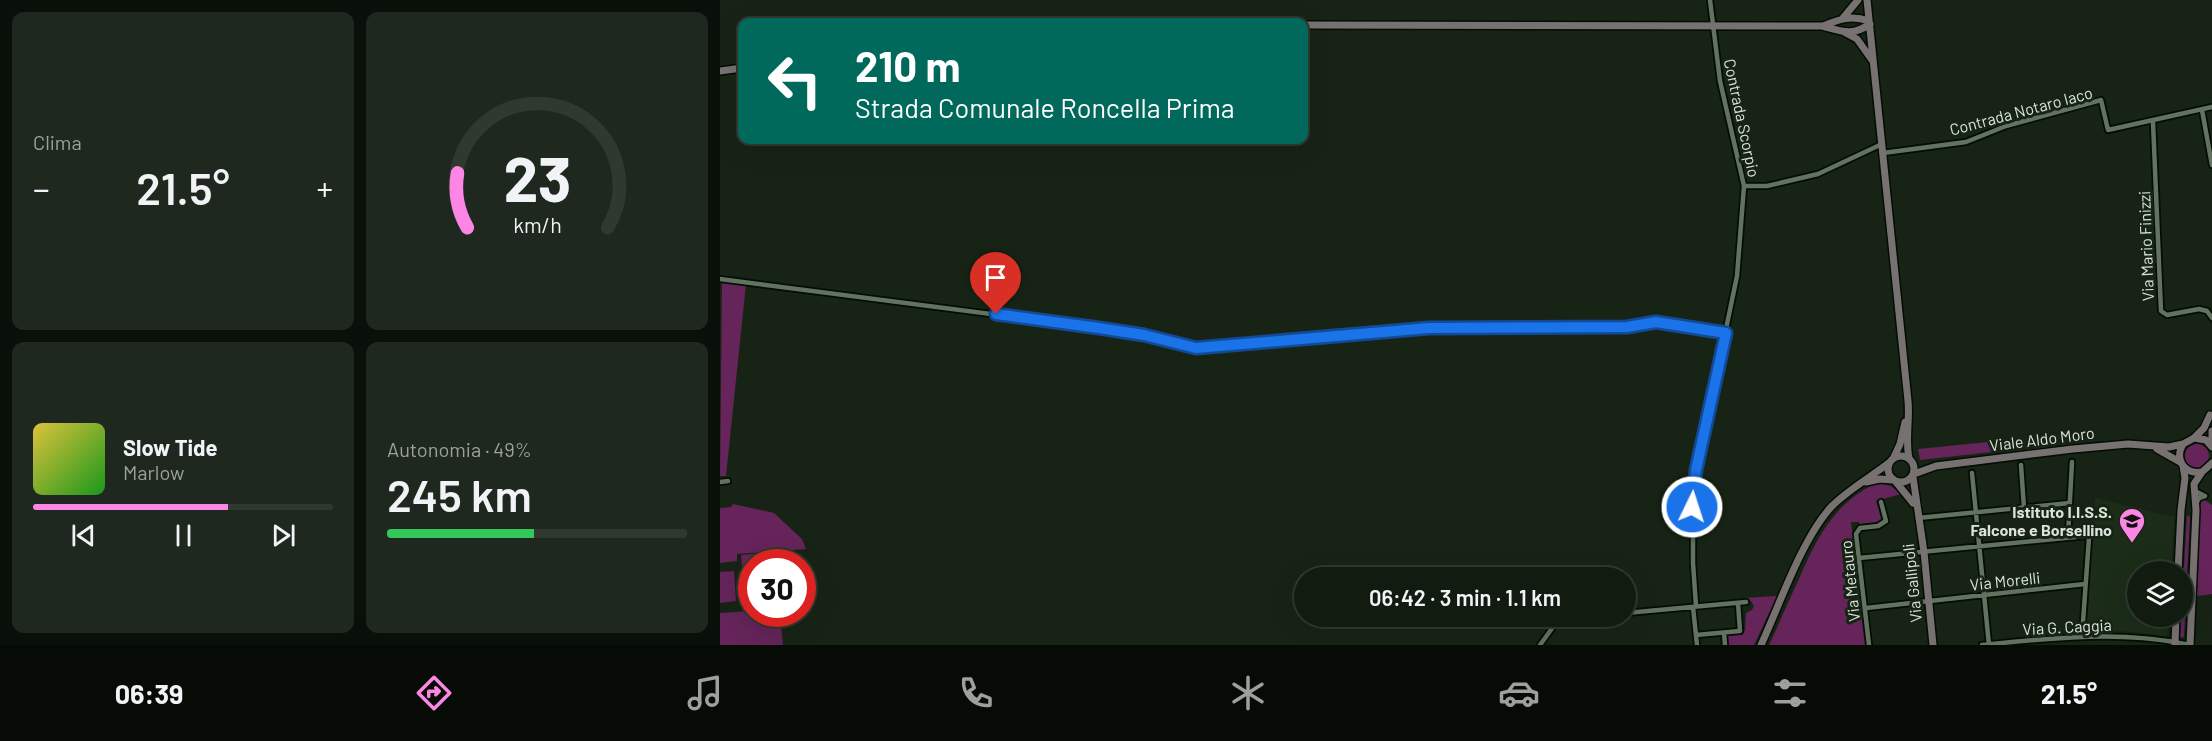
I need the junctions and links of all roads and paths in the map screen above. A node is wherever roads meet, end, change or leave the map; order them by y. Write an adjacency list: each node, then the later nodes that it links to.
1 (1710, 0): 7 (street, Contrada Scorpio)
2 (1858, 0): 4 (main road)
3 (1867, 0): 5 (main road)
4 (1843, 18): 5 (main road); 8 (main road)
5 (1869, 22): 9 (main road); 10 (main road)
6 (1308, 25): 7 (main road)
7 (1714, 26): 8 (main road); 19 (street, Contrada Scorpio)
8 (1822, 26): 9 (main road)
9 (1842, 31): 10 (main road)
10 (1874, 62): 16 (main road)
11 (738, 69): 12 (main road)
12 (720, 71)
13 (2212, 107): 14 (street, Contrada Notaro Iaco)
14 (2202, 110): 15 (street, Contrada Notaro Iaco); 18 (street)
15 (2153, 122): 17 (street, Contrada Notaro Iaco); 21 (street, Via Mario Finizzi)
16 (1882, 144): 17 (main road); 19 (street)
17 (1883, 153): 23 (main road)
18 (2212, 165)
19 (1744, 186): 22 (street, Contrada Scorpio)
20 (720, 279): 22 (street)
21 (2212, 318)
22 (1726, 333): 65 (street, Contrada Scorpio)
23 (1908, 401): 31 (main road); 32 (main road)
24 (2210, 416): 26 (main road)
25 (2212, 431): 27 (main road)
26 (2194, 438): 28 (main road, Viale Aldo Moro); 30 (main road)
27 (2212, 443)
28 (2183, 444): 29 (main road, Viale Aldo Moro); 34 (main road)
29 (2152, 447): 34 (main road, Viale Aldo Moro); 36 (main road, Viale Aldo Moro)
30 (2212, 447)
31 (1892, 460): 32 (main road, Viale Aldo Moro); 42 (main road); 44 (main road, Viale Aldo Moro)
32 (1911, 460): 36 (main road, Viale Aldo Moro); 40 (main road)
33 (2072, 462): 49 (street)
34 (2181, 464): 38 (main road, Viale Aldo Moro); 51 (main road)
35 (2020, 465): 50 (street)
36 (1936, 466): 40 (main road, Viale Aldo Moro)
37 (2211, 466): 38 (main road)
38 (2202, 472): 45 (main road)
39 (1972, 473): 53 (street)
40 (1913, 475): 42 (main road, Viale Aldo Moro); 54 (main road, Via Gallipoli)
41 (728, 481): 43 (street)
42 (1895, 481): 44 (main road, Viale Aldo Moro); 54 (main road, Via Gallipoli)
43 (720, 482)
44 (1853, 488): 78 (main road, Viale Aldo Moro)
45 (2194, 489): 46 (street); 52 (main road)
46 (2205, 496): 47 (street); 52 (street)
47 (2212, 501)
48 (1881, 502): 58 (street, Via Metauro)
49 (2070, 503): 50 (street); 55 (street)
50 (2024, 508): 53 (street)
51 (2181, 510): 52 (main road); 59 (main road)
52 (2196, 510): 84 (main road)
53 (1975, 512): 54 (street); 56 (street)
54 (1918, 518): 57 (main road, Via Gallipoli)
55 (2068, 536): 56 (street); 60 (street)
56 (1978, 546): 57 (street); 61 (street)
57 (1924, 552): 58 (street); 63 (main road, Via Gallipoli)
58 (1859, 558): 66 (street, Via Metauro)
59 (2179, 561)
60 (2085, 584): 61 (street, Via Morelli); 72 (street)
61 (1984, 596): 63 (street, Via Morelli); 82 (street)
62 (1746, 602): 64 (street)
63 (1928, 602): 66 (street, Via Morelli); 80 (main road, Via Gallipoli)
64 (1738, 603): 65 (street); 70 (street)
65 (1695, 607): 67 (street); 71 (street, Contrada Scorpio)
66 (1866, 608): 79 (street, Via Metauro)
67 (1636, 613)
68 (1553, 627): 75 (street)
69 (2176, 627): 74 (main road)
70 (1724, 633): 71 (street); 77 (street)
71 (1696, 635): 76 (street, Contrada Scorpio)
72 (2082, 636): 73 (street, Via G. Caggia); 74 (street, Via G. Caggia)
73 (2058, 639): 82 (street, Via G. Caggia); 83 (street)
74 (2175, 643): 84 (street, Via G. Caggia)
75 (1540, 645)
76 (1697, 645)
77 (1725, 645)
78 (1761, 645)
79 (1869, 645)
80 (1933, 645)
81 (1982, 645): 82 (street, Via G. Caggia)
82 (1989, 645)
83 (2059, 645)
84 (2190, 645)

